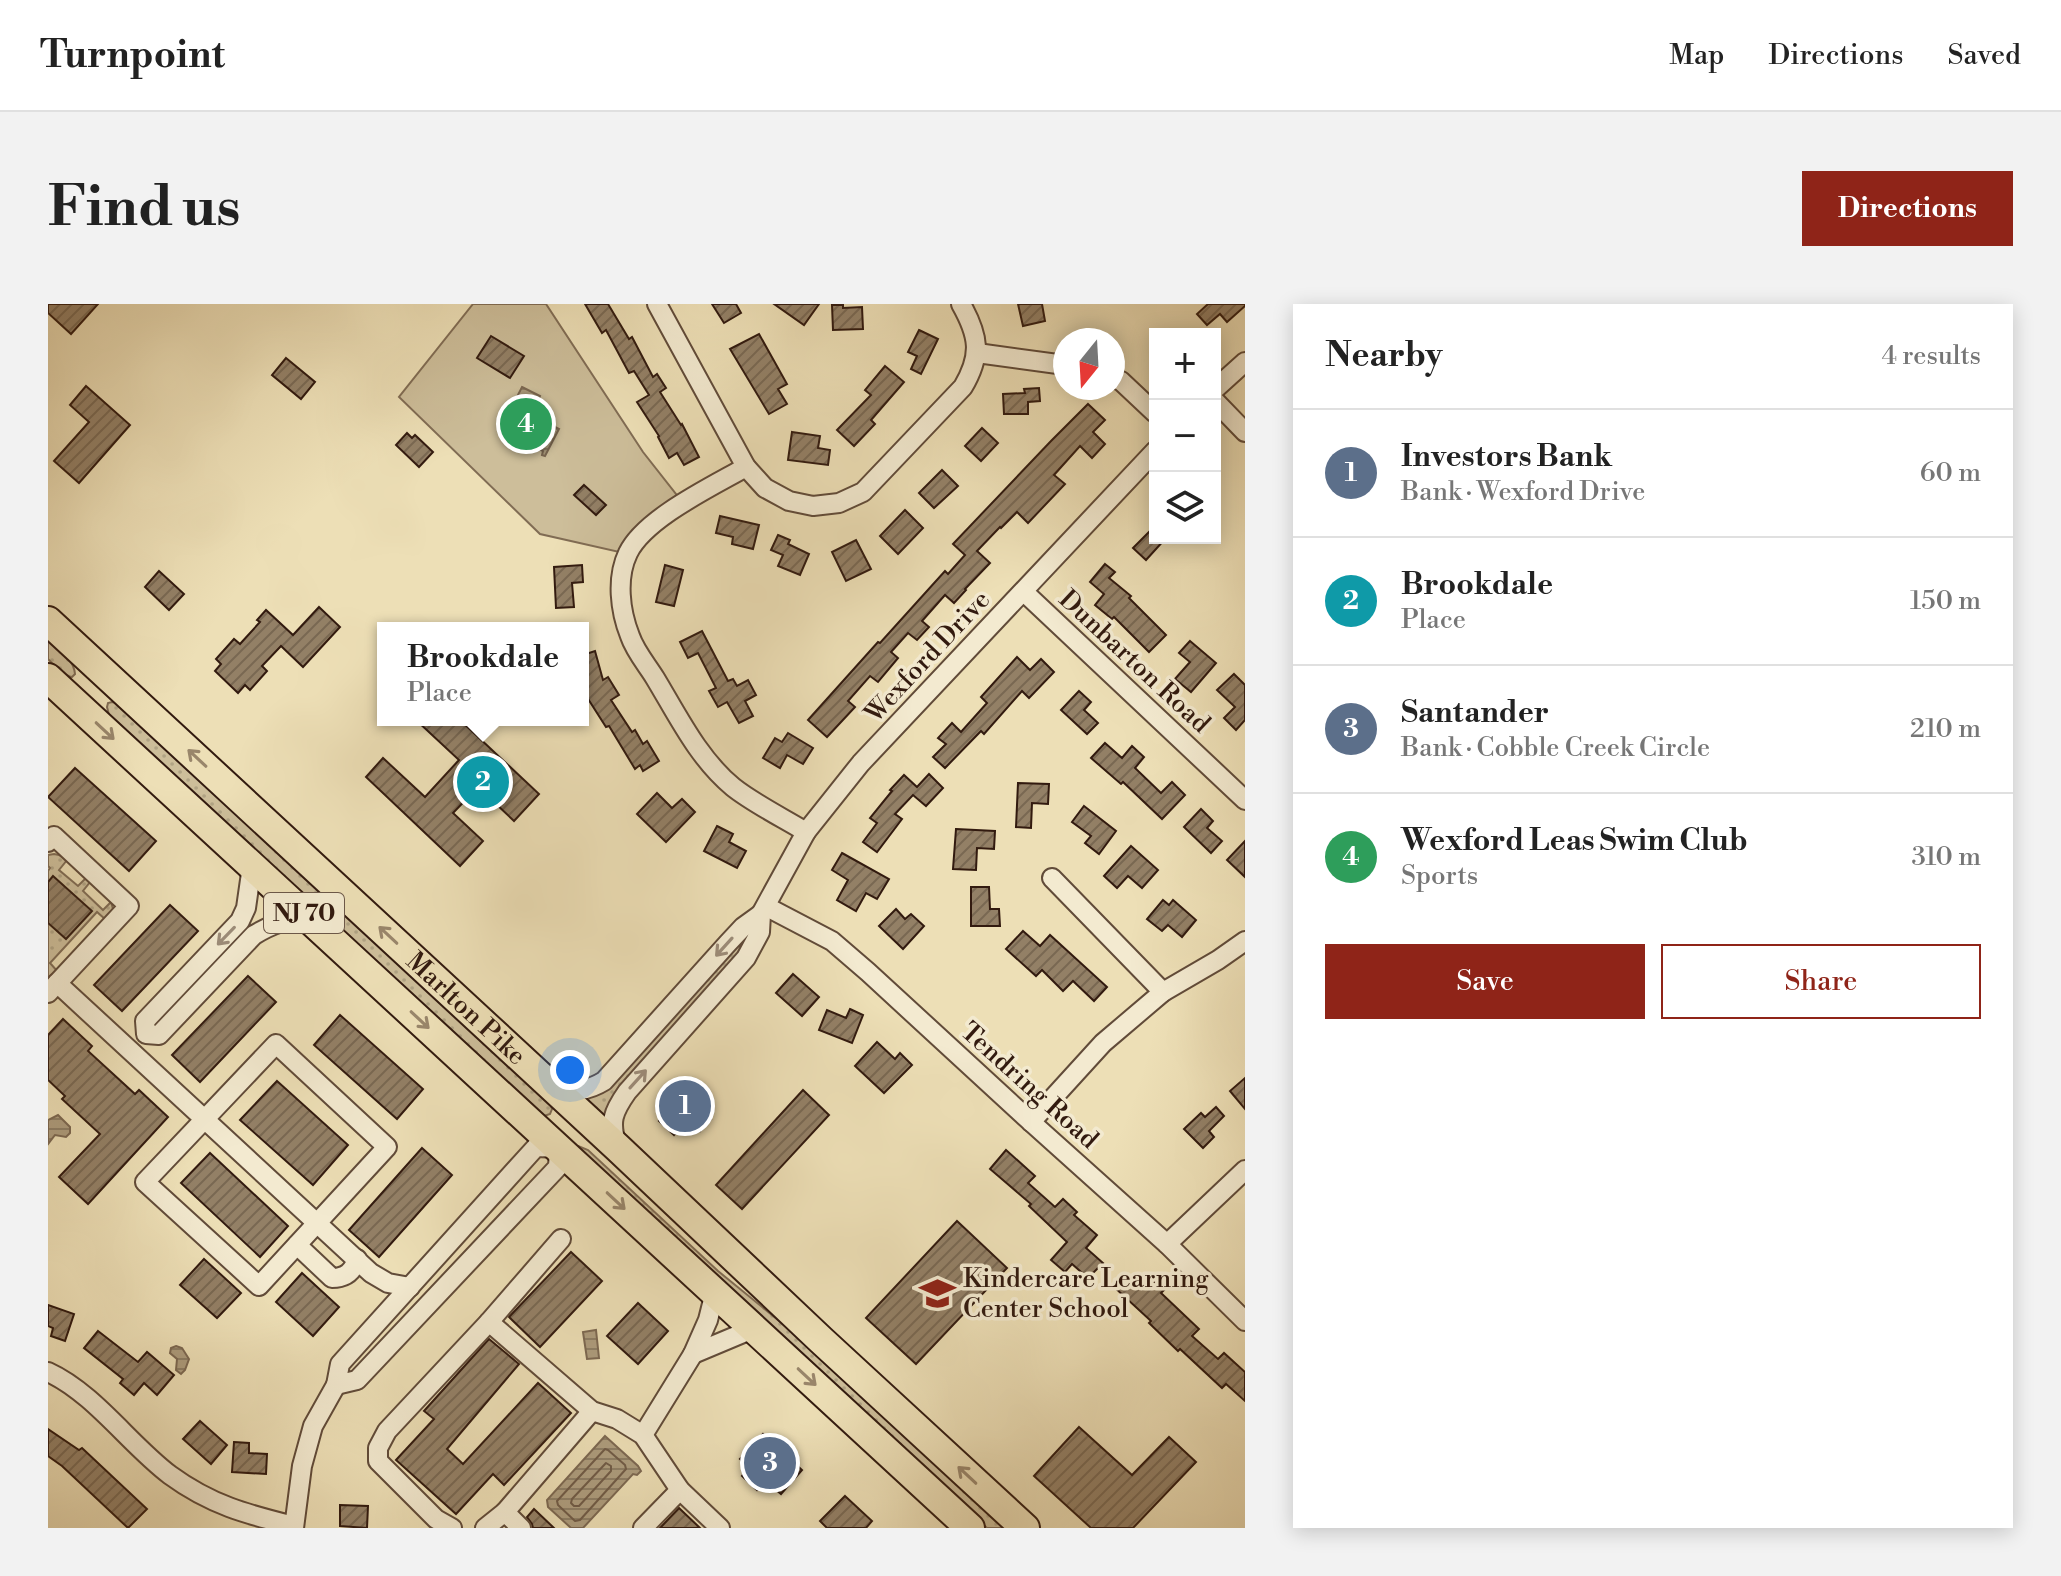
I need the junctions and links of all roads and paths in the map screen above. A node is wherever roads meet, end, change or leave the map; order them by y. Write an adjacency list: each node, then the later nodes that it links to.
1 (657, 304): 12 (street)
2 (961, 304): 3 (street)
3 (977, 353): 5 (street); 12 (street)
4 (1245, 362): 6 (street)
5 (1053, 363)
6 (1221, 384)
7 (1125, 385): 8 (street)
8 (1149, 407)
9 (1221, 407): 10 (street)
10 (1245, 432)
11 (1149, 457): 13 (street, Wexford Drive)
12 (746, 467): 17 (street)
13 (1024, 592): 16 (street, Dunbarton Road); 17 (street, Wexford Drive)
14 (48, 621): 28 (highway, Marlton Pike / NJ 70, one-way to 14)
15 (48, 678): 19 (highway, Marlton Pike / NJ 70, one-way to 19)
16 (1245, 800)
17 (806, 832): 21 (street, Wexford Drive)
18 (48, 842): 24 (street)
19 (252, 866): 22 (highway, Marlton Pike / NJ 70); 26 (street, one-way to 26)
20 (1052, 878): 25 (street)
21 (764, 910): 28 (street, Wexford Drive, one-way to 28); 30 (street, Tendring Road); 32 (street, Wexford Drive, one-way to 21)
22 (308, 917): 26 (street); 31 (highway, Marlton Pike / NJ 70, one-way to 31)
23 (1245, 941): 25 (street)
24 (52, 988): 27 (street)
25 (1163, 992): 30 (street)
26 (146, 1034): 27 (street)
27 (131, 1051): 29 (street)
28 (554, 1089): 32 (highway, Marlton Pike / NJ 70)
29 (205, 1119): 34 (street); 34 (street); 37 (street)
30 (1031, 1122): 36 (street, Tendring Road)
31 (559, 1148): 39 (street); 40 (highway, Marlton Pike / NJ 70, one-way to 40); 44 (highway); 47 (street)
32 (618, 1148): 44 (highway, Marlton Pike / NJ 70)
33 (1245, 1170): 36 (street)
34 (317, 1222): 37 (street); 38 (street)
35 (561, 1239): 42 (street)
36 (1167, 1244): 41 (street, Tendring Road)
37 (297, 1245): 38 (street)
38 (357, 1259): 39 (street)
39 (410, 1287): 47 (street)
40 (715, 1292): 43 (highway, Marlton Pike / NJ 70); 45 (street)
41 (1245, 1321)
42 (489, 1322): 48 (street); 53 (street)
43 (755, 1328): 45 (street); 58 (highway, Marlton Pike / NJ 70, one-way to 58)
44 (821, 1340): 59 (highway, Marlton Pike / NJ 70, one-way to 44)
45 (693, 1354): 49 (street)
46 (48, 1372): 52 (street)
47 (336, 1385): 52 (street)
48 (592, 1411): 49 (street); 51 (street)
49 (643, 1435): 50 (street)
50 (680, 1490): 56 (street); 57 (street)
51 (505, 1512): 54 (street); 55 (street)
52 (294, 1527)
53 (452, 1528)
54 (485, 1528)
55 (521, 1528)
56 (643, 1528)
57 (720, 1528)
58 (970, 1528)
59 (1025, 1528)

